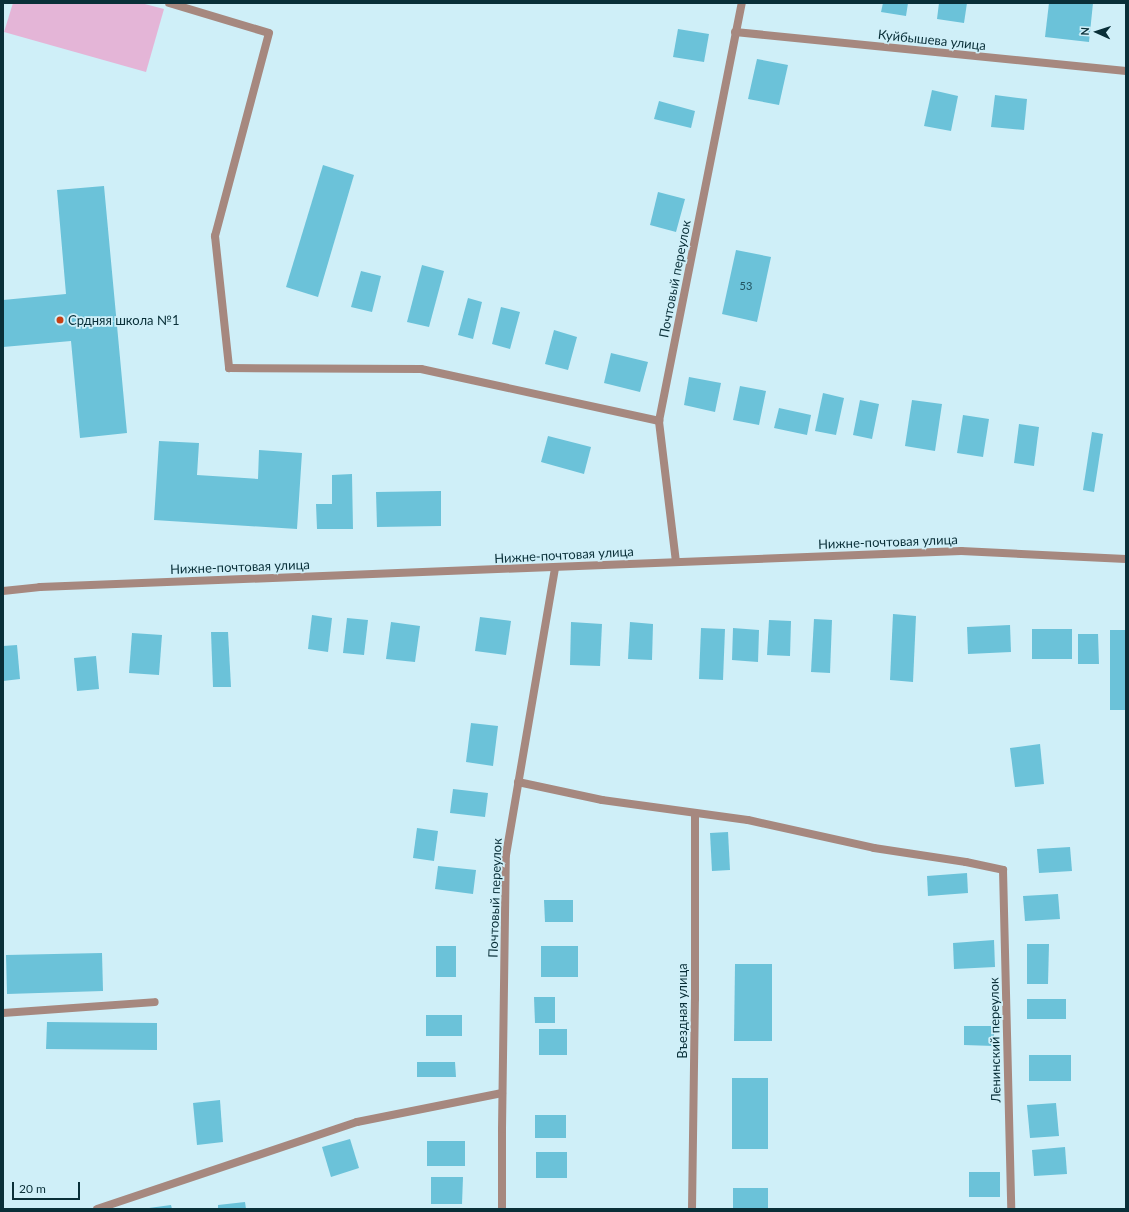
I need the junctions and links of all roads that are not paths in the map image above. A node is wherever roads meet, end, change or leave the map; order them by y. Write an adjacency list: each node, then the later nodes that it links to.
1 (169, 3): 5 (street)
2 (742, 3): 3 (street, Почтовый переулок)
3 (735, 32): 4 (street, Куйбышева улица); 5 (street, Почтовый переулок)
4 (1126, 71)
5 (659, 421): 7 (street, Почтовый переулок)
6 (1126, 559): 7 (street, Нижне-почтовая улица)
7 (676, 562): 8 (street, Нижне-почтовая улица)
8 (555, 568): 9 (street, Нижне-почтовая улица); 10 (street, Почтовый переулок)
9 (3, 591)
10 (518, 782): 11 (street); 14 (street, Почтовый переулок)
11 (695, 813): 17 (street, Въездная улица); 18 (street, Ленинский переулок)
12 (156, 1002): 13 (street)
13 (3, 1013)
14 (502, 1093): 15 (street); 16 (street, Почтовый переулок)
15 (97, 1209)
16 (502, 1209)
17 (692, 1209)
18 (1011, 1209)

